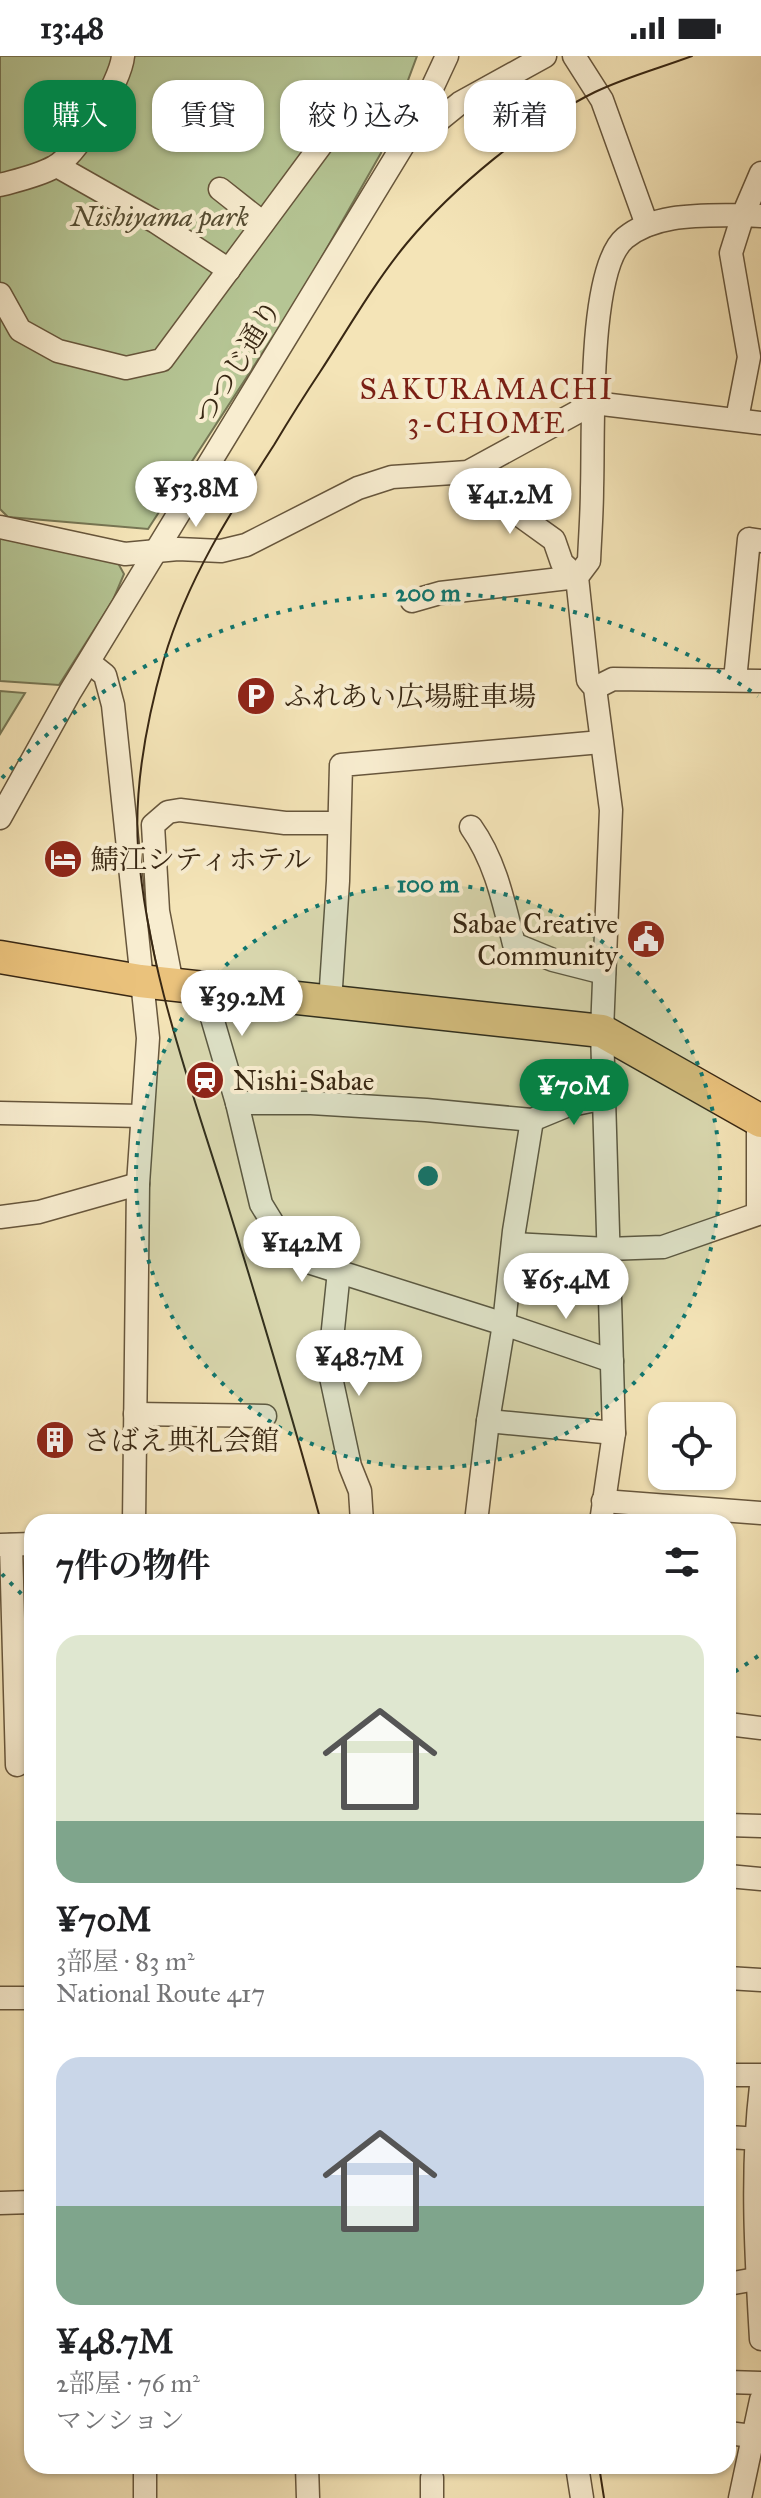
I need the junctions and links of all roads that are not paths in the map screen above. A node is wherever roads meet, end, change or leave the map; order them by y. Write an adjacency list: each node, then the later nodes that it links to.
1 (123, 56): 9 (street)
2 (447, 56): 5 (street, つつじ通り)
3 (545, 56): 6 (street)
4 (574, 56): 15 (street)
5 (436, 80)
6 (448, 113)
7 (316, 152): 14 (street)
8 (399, 152): 24 (street, つつじ通り)
9 (57, 166): 11 (street); 16 (street)
10 (761, 173): 13 (street)
11 (0, 185)
12 (220, 189): 14 (street)
13 (752, 215): 15 (street); 19 (street)
14 (263, 223): 16 (street)
15 (647, 225): 18 (street)
16 (229, 270): 17 (street)
17 (0, 294)
18 (594, 403): 19 (street); 21 (street); 25 (street)
19 (737, 419): 20 (street)
20 (761, 423)
21 (468, 472): 24 (street); 25 (street)
22 (0, 527): 24 (street)
23 (761, 541): 28 (street)
24 (155, 553): 27 (street, つつじ通り)
25 (577, 577): 26 (street); 30 (street)
26 (412, 601)
27 (90, 663): 32 (street, つつじ通り); 37 (street)
28 (735, 680): 29 (street); 30 (street)
29 (761, 681)
30 (595, 688): 31 (street)
31 (601, 742): 33 (street); 36 (street)
32 (0, 818)
33 (338, 823): 37 (street); 38 (street)
34 (471, 827): 36 (street)
35 (0, 957): 37 (highway)
36 (604, 973): 39 (street)
37 (171, 984): 38 (highway); 41 (street); 43 (street)
38 (330, 1002): 39 (highway)
39 (602, 1031): 40 (street); 45 (highway)
40 (605, 1098): 44 (street); 50 (street)
41 (237, 1103): 44 (street); 51 (street)
42 (0, 1113): 43 (street)
43 (141, 1116): 46 (street)
44 (532, 1120): 49 (street)
45 (760, 1126): 47 (street)
46 (138, 1184): 48 (street); 54 (street)
47 (760, 1214): 50 (street)
48 (0, 1217)
49 (513, 1244): 50 (street); 52 (street)
50 (607, 1249): 53 (street)
51 (339, 1271): 52 (street); 61 (street)
52 (504, 1324): 53 (street); 56 (street)
53 (612, 1361): 57 (street)
54 (135, 1414): 55 (street); 60 (street)
55 (265, 1416)
56 (488, 1421): 57 (street); 62 (street)
57 (614, 1433): 58 (street)
58 (602, 1512): 59 (street)
59 (761, 1513)
60 (134, 1514)
61 (361, 1514)
62 (477, 1514)
63 (14, 1545): 64 (street)
64 (15, 1641): 67 (street)
65 (736, 1725): 66 (street)
66 (761, 1728)
67 (24, 1731): 68 (street)
68 (17, 1765)
69 (736, 1825): 70 (street)
70 (761, 1826)
71 (736, 1877): 72 (street)
72 (761, 1879)
73 (736, 1978): 74 (street)
74 (761, 1980)
75 (0, 1998): 76 (street)
76 (24, 1998)
77 (736, 2075): 78 (street)
78 (761, 2075)
79 (761, 2086): 81 (street)
80 (736, 2138): 81 (street)
81 (758, 2139): 84 (street)
82 (24, 2202): 83 (street)
83 (0, 2203)
84 (759, 2278): 85 (street); 86 (street)
85 (736, 2282)
86 (761, 2339)
87 (736, 2382): 88 (street)
88 (761, 2383)
89 (761, 2400): 91 (street)
90 (736, 2434): 91 (street)
91 (752, 2436): 98 (street)
92 (145, 2474): 95 (street)
93 (307, 2474): 96 (street)
94 (578, 2474): 97 (street)
95 (145, 2498)
96 (308, 2498)
97 (582, 2498)
98 (740, 2498)

